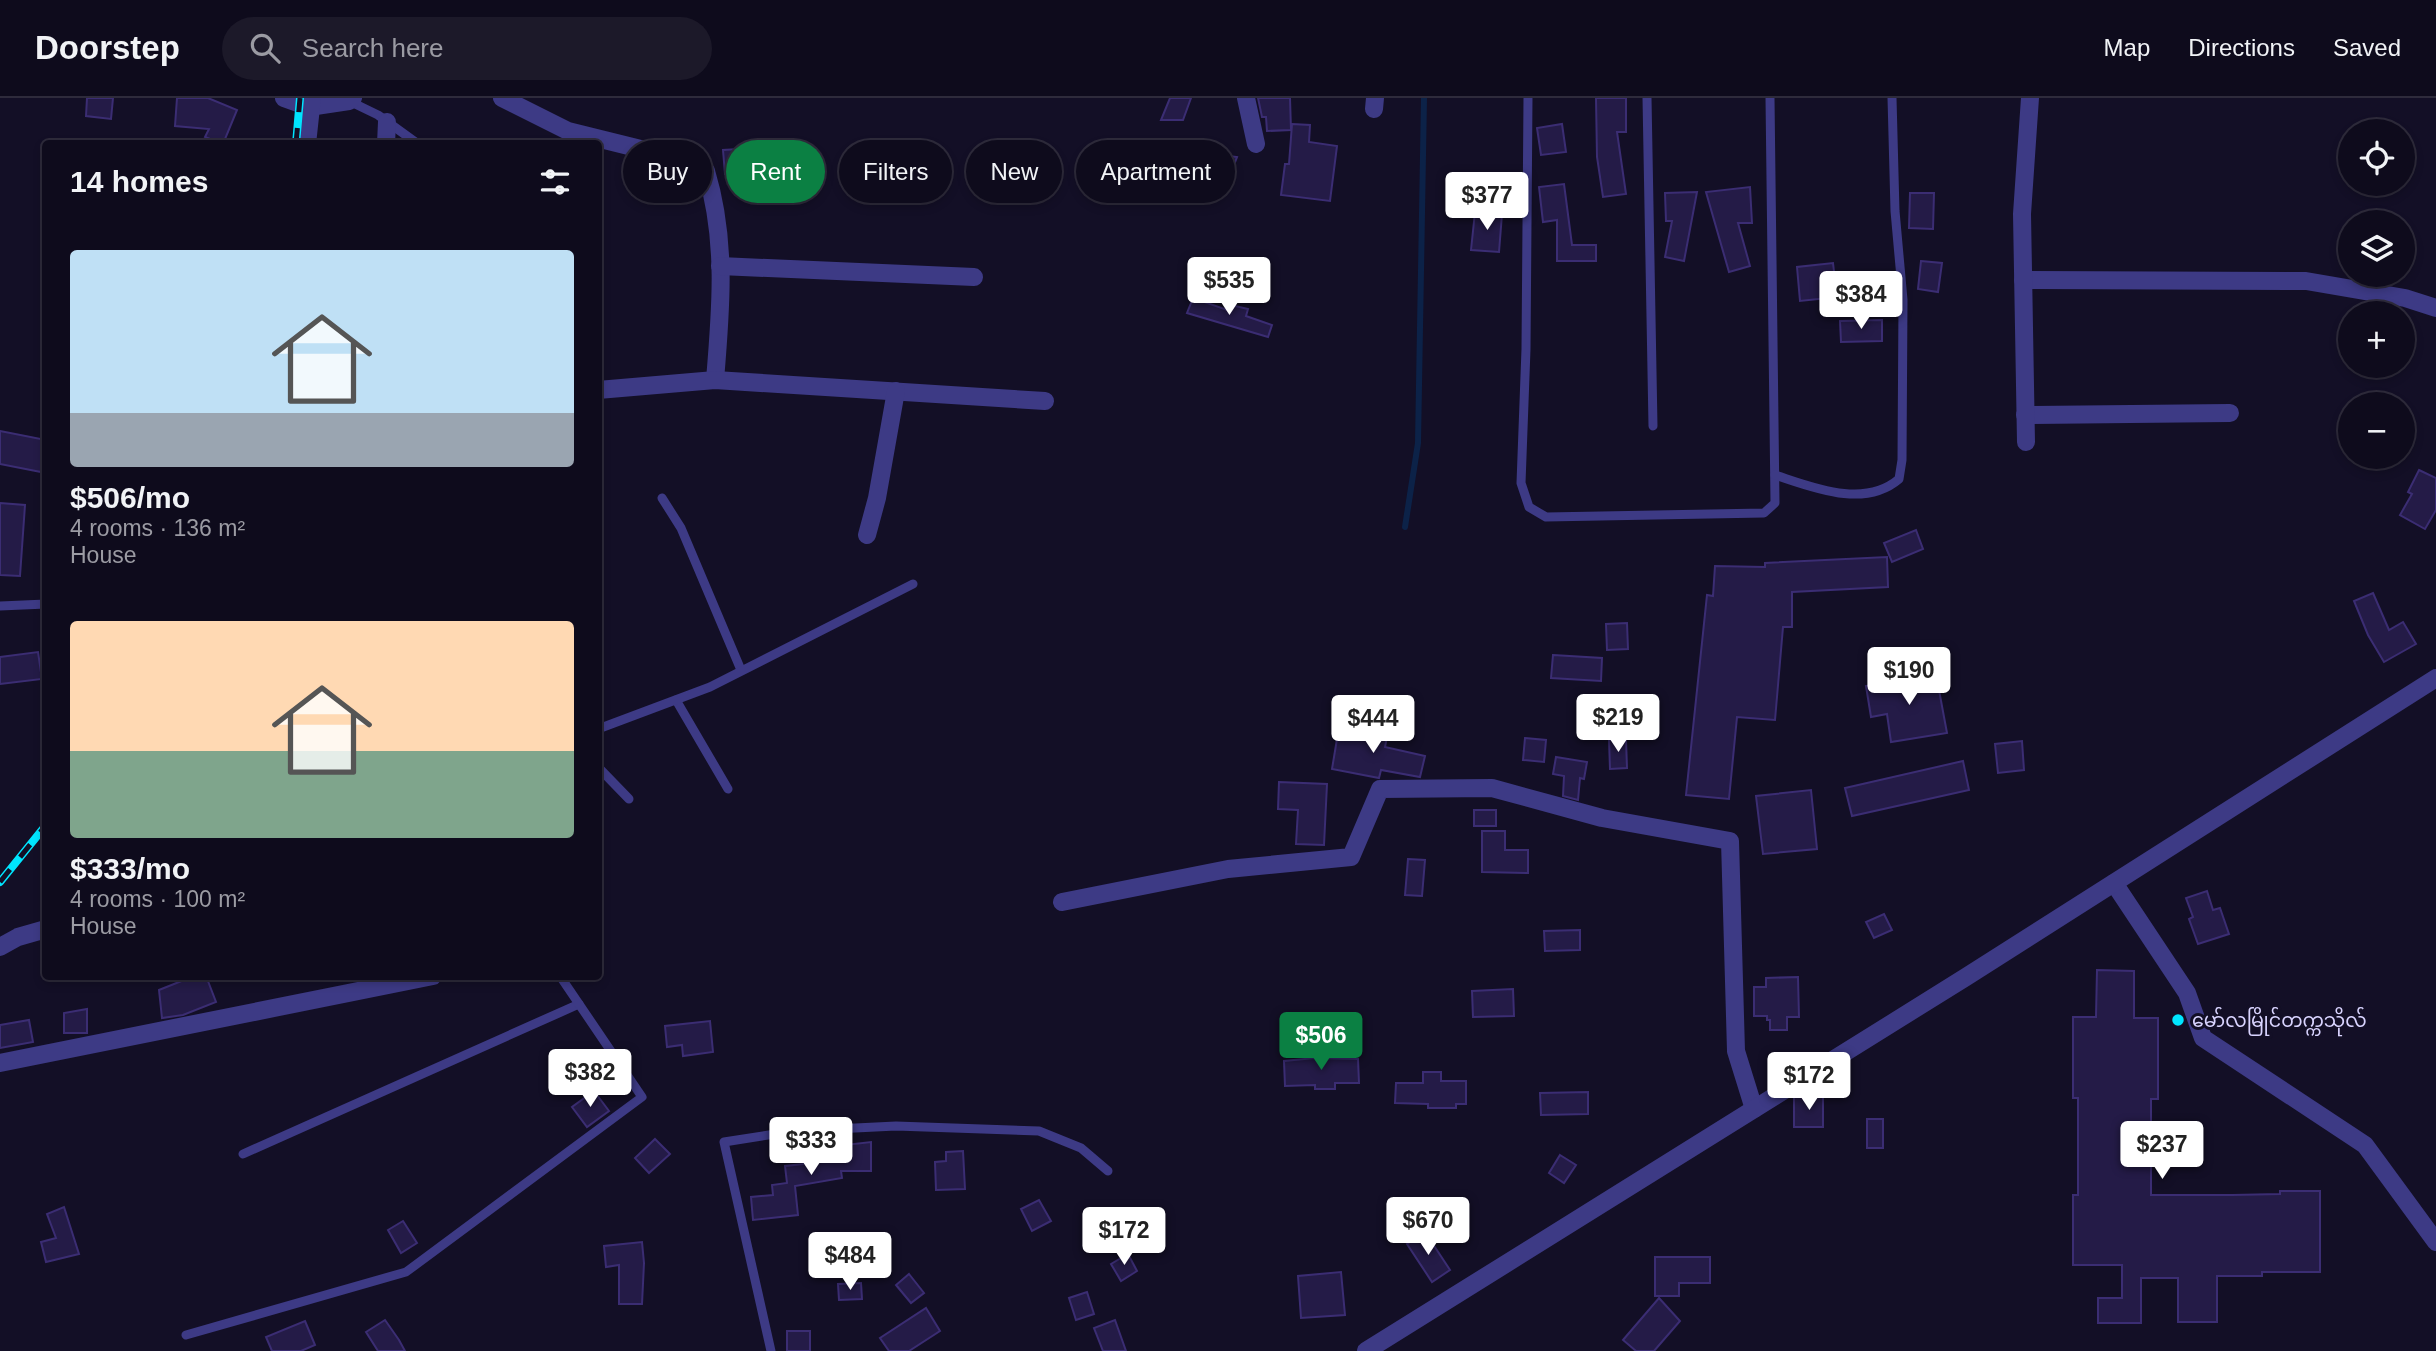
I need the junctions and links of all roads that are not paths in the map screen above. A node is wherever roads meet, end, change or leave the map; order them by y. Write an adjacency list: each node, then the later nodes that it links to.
1 (284, 98): 10 (street)
2 (502, 98): 16 (street)
3 (1246, 98): 15 (street)
4 (1528, 98): 28 (lane)
5 (1647, 98): 26 (lane)
6 (1770, 98): 28 (lane)
7 (1892, 98): 28 (lane)
8 (2030, 98): 18 (street)
9 (351, 99): 10 (street); 11 (lane)
10 (310, 102): 12 (street)
11 (387, 122): 13 (street); 14 (lane)
12 (307, 140)
13 (386, 140)
14 (412, 140)
15 (1256, 144)
16 (720, 266): 17 (street); 20 (street)
17 (974, 277)
18 (2023, 280): 19 (street); 25 (street)
19 (2436, 308)
20 (715, 380): 21 (street); 22 (street)
21 (602, 390)
22 (896, 391): 23 (street); 30 (street)
23 (1045, 401)
24 (2230, 413): 25 (street)
25 (2025, 415): 27 (street)
26 (1653, 426)
27 (2026, 442)
28 (1774, 475)
29 (662, 498): 34 (lane)
30 (867, 536)
31 (913, 584): 34 (lane)
32 (42, 604): 33 (lane)
33 (0, 606)
34 (741, 670): 36 (lane)
35 (2436, 677): 41 (street)
36 (676, 700): 37 (lane); 39 (lane)
37 (602, 728)
38 (602, 771): 40 (lane)
39 (728, 789)
40 (629, 799)
41 (2114, 883): 49 (street); 52 (street)
42 (1062, 902): 49 (street)
43 (42, 930): 44 (street)
44 (0, 947)
45 (413, 980): 48 (street)
46 (563, 980): 47 (lane)
47 (579, 1004): 50 (lane); 53 (lane)
48 (0, 1063)
49 (1754, 1110): 55 (street)
50 (243, 1154)
51 (1108, 1171): 54 (lane)
52 (2436, 1242)
53 (186, 1335)
54 (771, 1351)
55 (1366, 1351)

